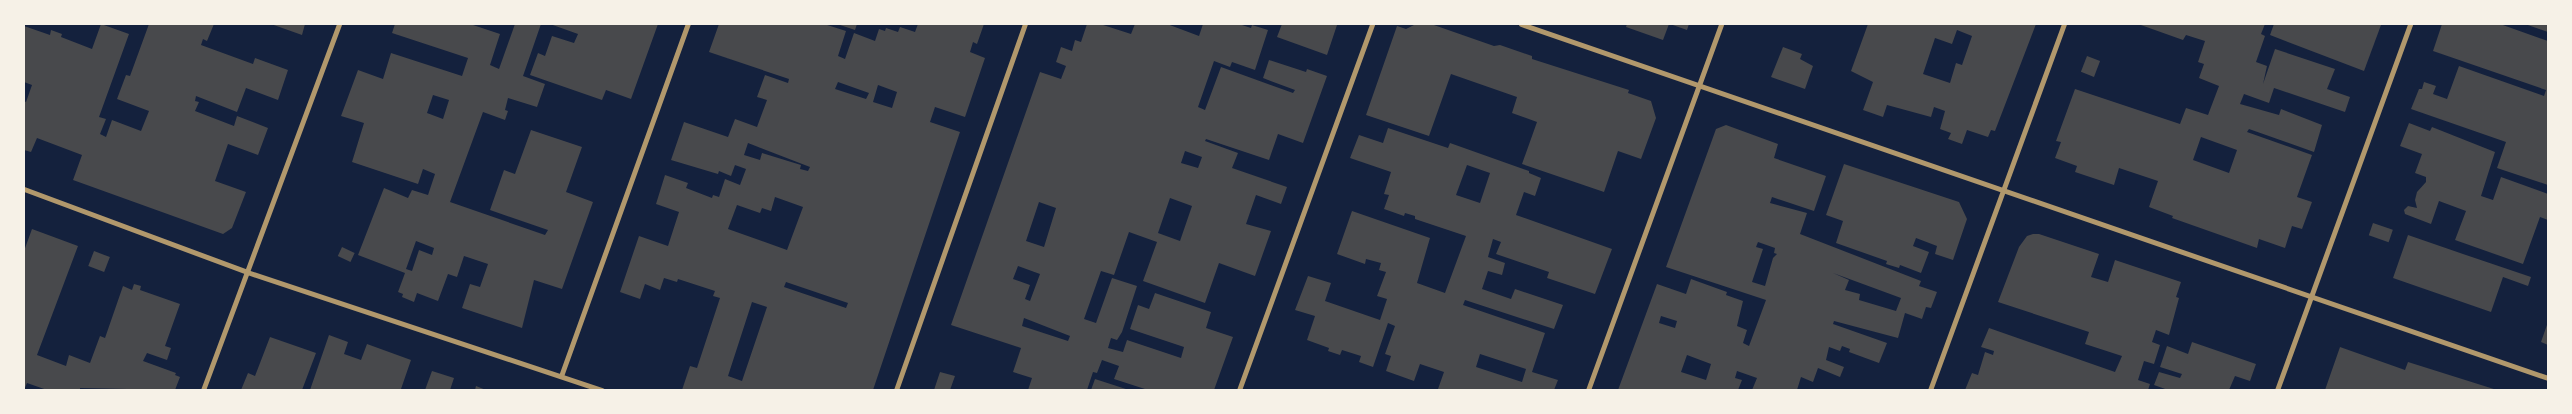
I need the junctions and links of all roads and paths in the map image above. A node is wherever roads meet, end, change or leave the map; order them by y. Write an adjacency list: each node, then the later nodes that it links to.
1 (339, 24): 12 (street)
2 (688, 24): 14 (street)
3 (1025, 24): 18 (street)
4 (1372, 24): 19 (street)
5 (1521, 24): 9 (street)
6 (1721, 24): 9 (street)
7 (2064, 24): 11 (street)
8 (2410, 24): 13 (street)
9 (1699, 85): 11 (street); 20 (street)
10 (24, 189): 12 (street)
11 (2004, 190): 13 (street); 21 (street)
12 (247, 272): 14 (street); 16 (street)
13 (2312, 296): 15 (street); 22 (street)
14 (561, 376): 17 (street)
15 (2548, 378)
16 (203, 390)
17 (602, 390)
18 (896, 390)
19 (1239, 390)
20 (1588, 390)
21 (1930, 390)
22 (2277, 390)

